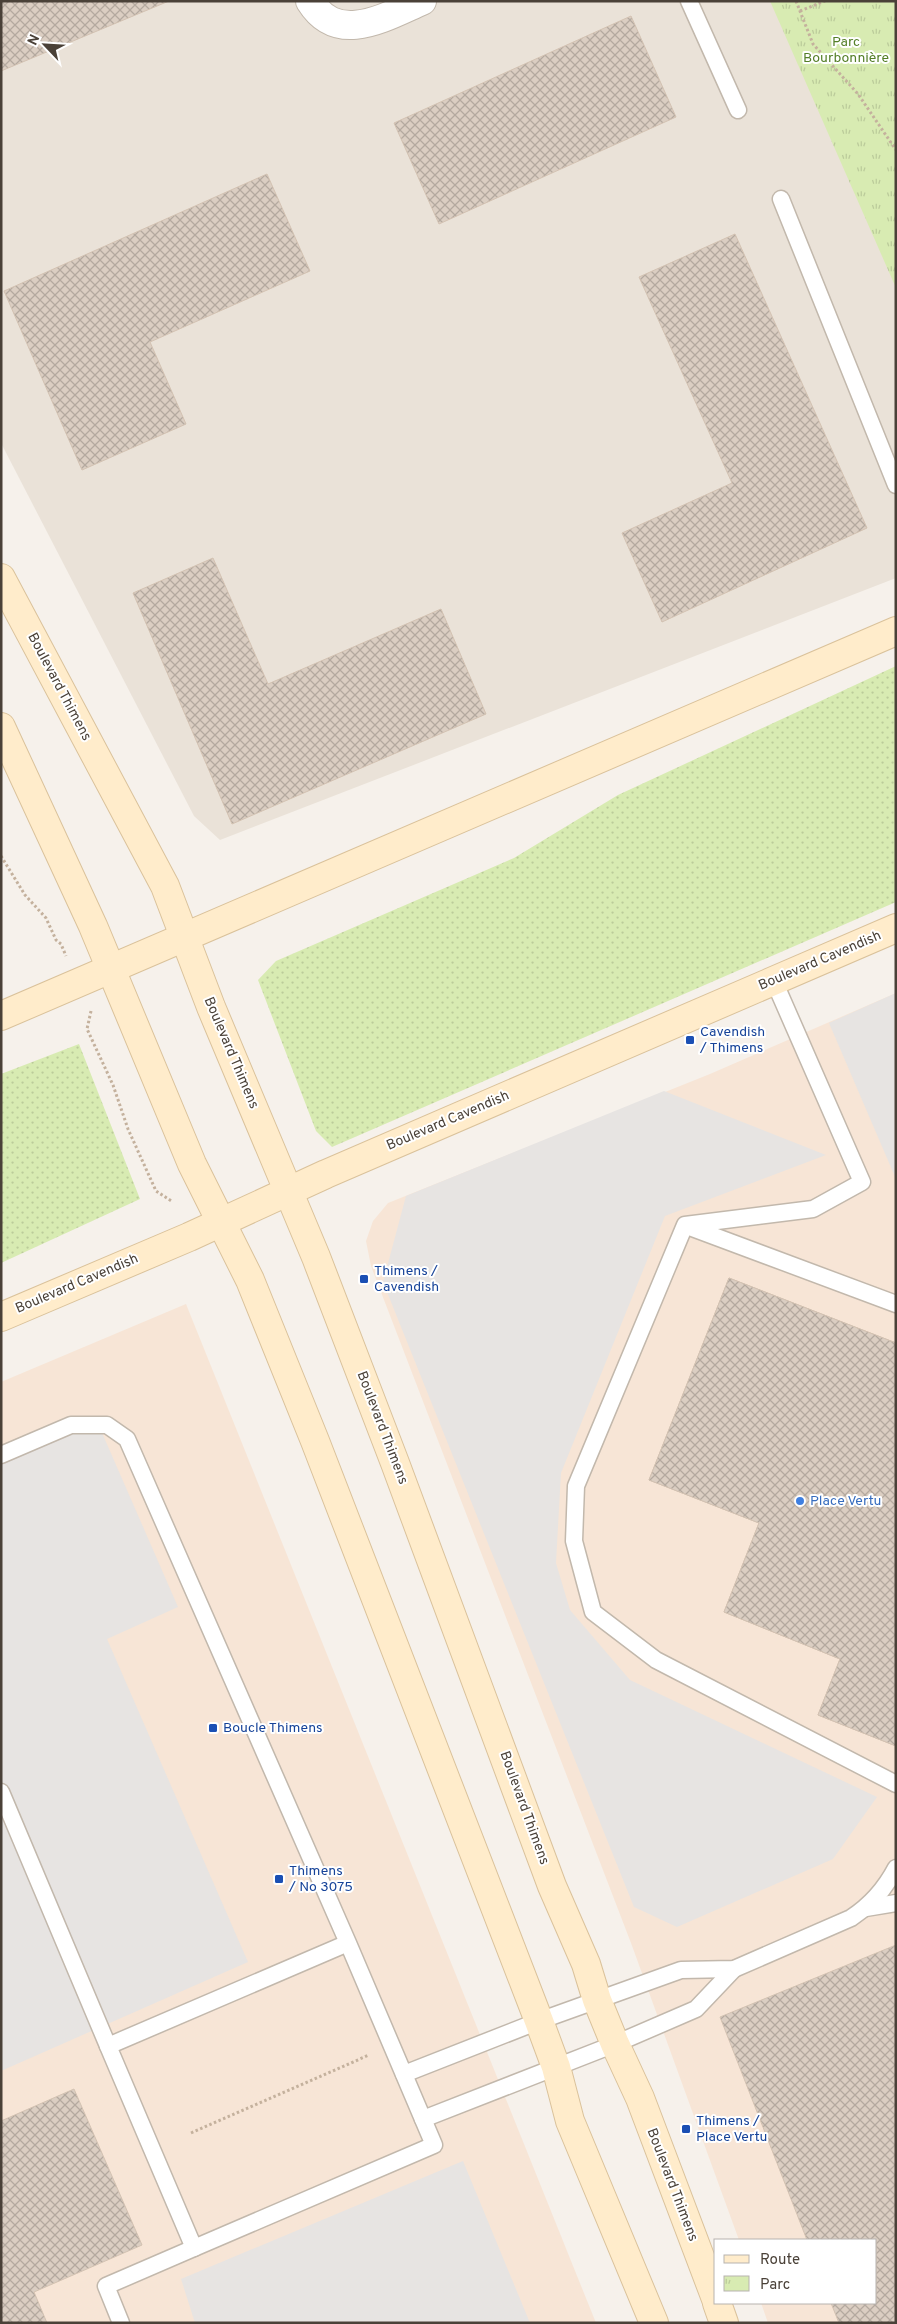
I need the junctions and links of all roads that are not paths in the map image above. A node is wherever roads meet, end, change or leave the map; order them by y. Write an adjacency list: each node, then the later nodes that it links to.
1 (310, 1): 2 (street)
2 (422, 1)
3 (689, 1): 4 (lane)
4 (738, 110)
5 (781, 200): 6 (lane)
6 (896, 485)
7 (1, 578): 11 (street, Boulevard Thimens)
8 (896, 631): 11 (street)
9 (1, 727): 12 (street)
10 (896, 928): 13 (street, Boulevard Cavendish)
11 (184, 937): 12 (street); 15 (street, Boulevard Thimens)
12 (110, 968): 14 (street); 16 (street)
13 (774, 980): 15 (street, Boulevard Cavendish); 17 (lane)
14 (1, 1016)
15 (290, 1190): 16 (street, Boulevard Cavendish); 28 (street, Boulevard Thimens)
16 (220, 1222): 19 (street, Boulevard Cavendish); 29 (street)
17 (685, 1226): 18 (lane); 21 (lane)
18 (896, 1304)
19 (1, 1317)
20 (1, 1455): 26 (lane)
21 (896, 1784)
22 (1, 1792): 31 (lane)
23 (896, 1868): 25 (lane)
24 (896, 1903): 25 (lane)
25 (866, 1908): 27 (lane)
26 (348, 1943): 31 (lane); 33 (lane)
27 (734, 1968): 28 (lane); 30 (lane)
28 (597, 2000): 29 (lane); 30 (street, Boulevard Thimens)
29 (539, 2022): 32 (street); 33 (lane)
30 (615, 2044): 32 (lane); 36 (street, Boulevard Thimens)
31 (108, 2046): 35 (lane)
32 (556, 2067): 34 (lane); 39 (street)
33 (404, 2074): 34 (lane)
34 (423, 2119): 35 (lane)
35 (194, 2248): 38 (lane)
36 (714, 2296)
37 (717, 2304): 40 (street, Boulevard Thimens)
38 (121, 2323)
39 (654, 2323)
40 (724, 2323)

